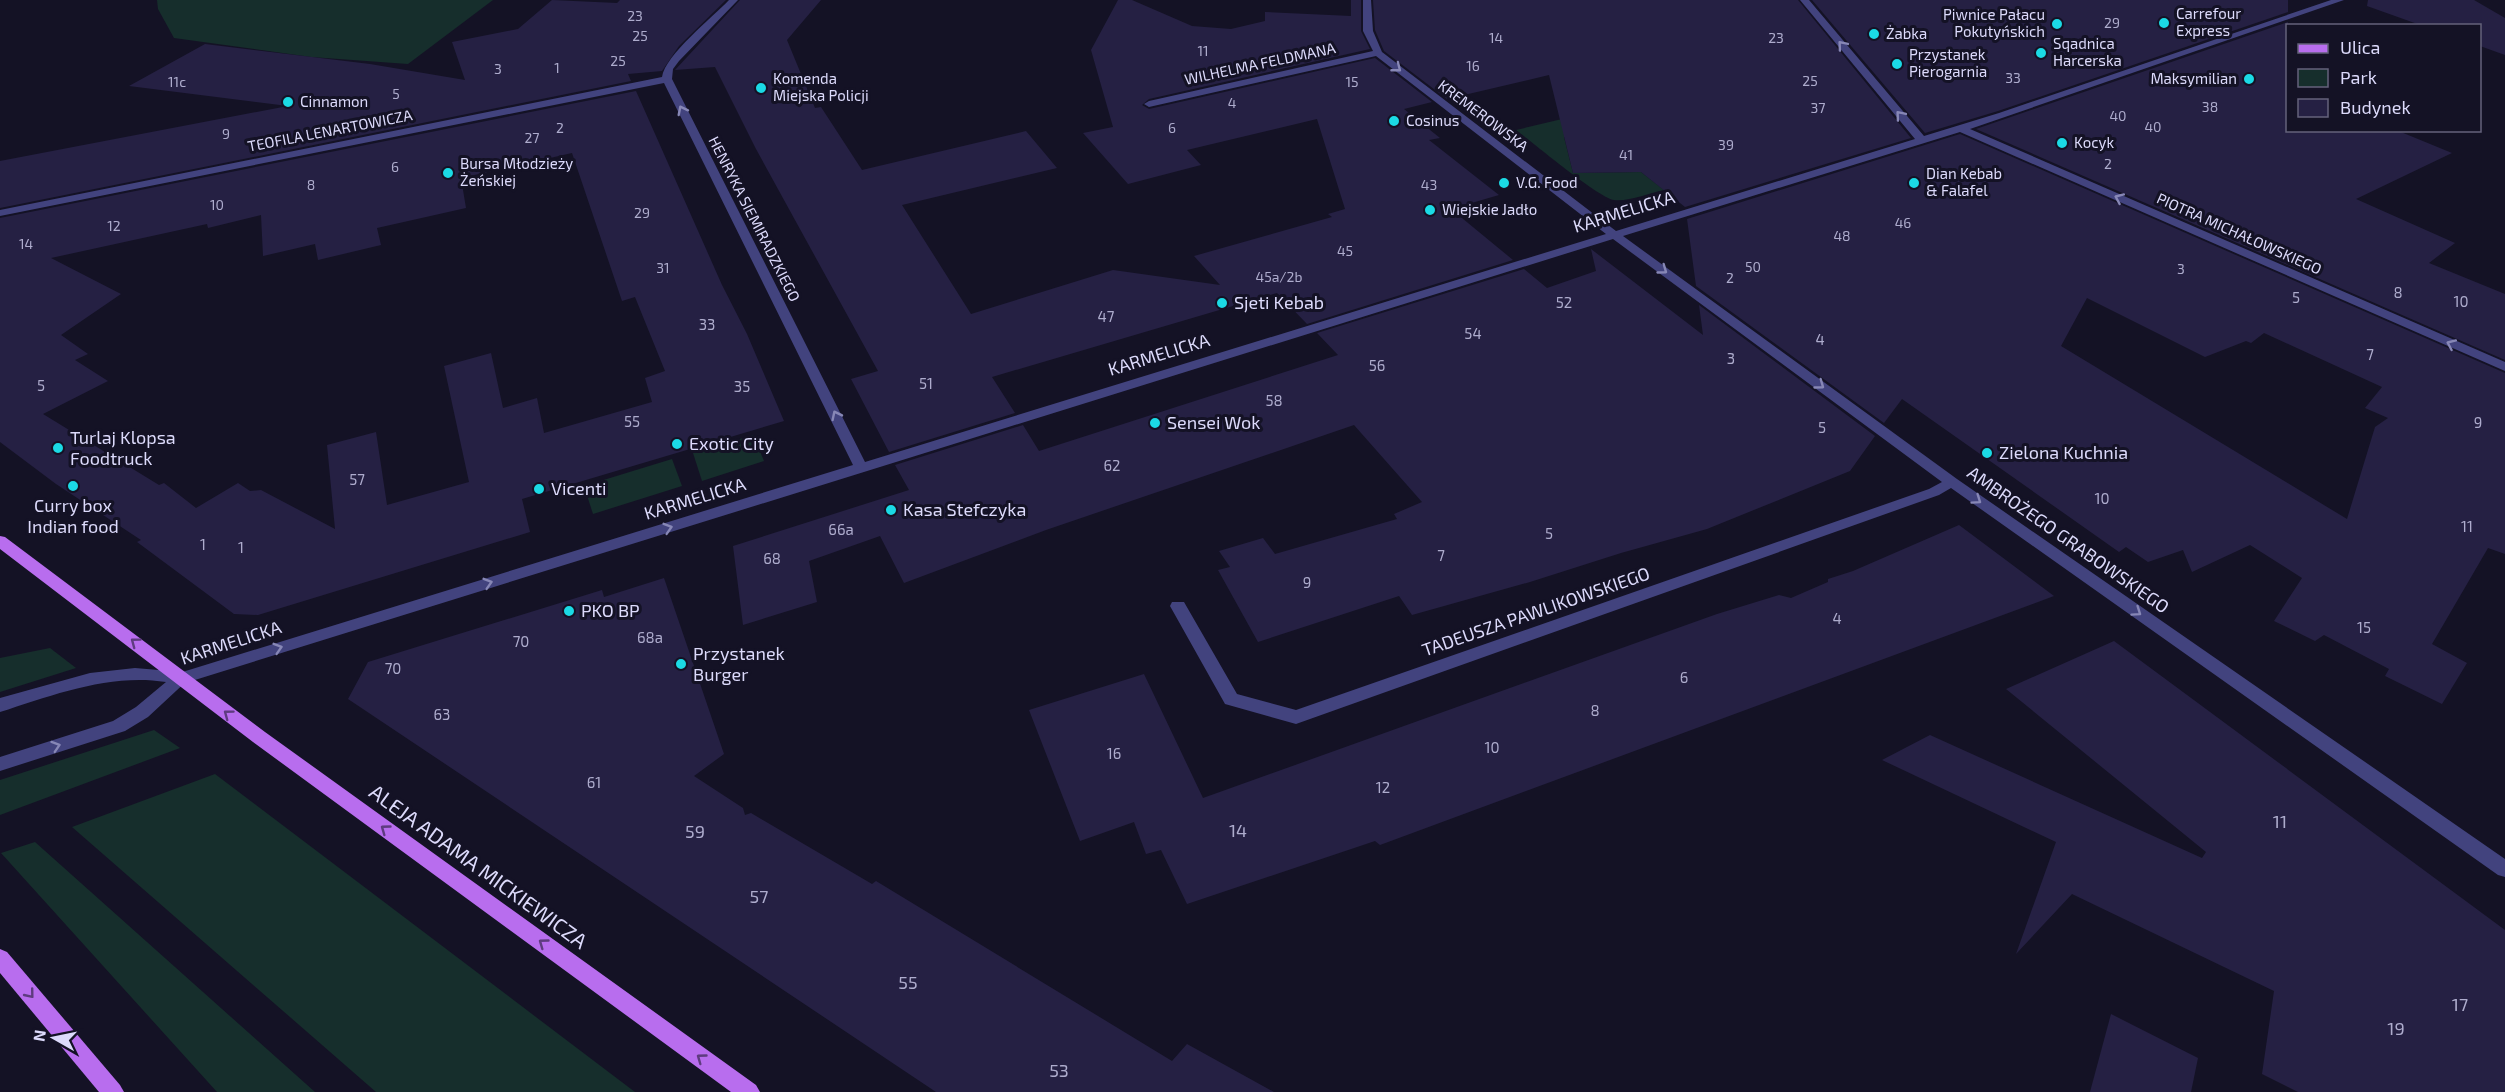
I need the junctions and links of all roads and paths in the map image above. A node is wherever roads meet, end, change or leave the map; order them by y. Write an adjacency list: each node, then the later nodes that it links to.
1 (734, 0): 6 (street)
2 (1367, 0): 5 (street)
3 (1804, 0): 9 (street, one-way to 3)
4 (2340, 0): 8 (street, KARMELICKA)
5 (1378, 53): 7 (street, WILHELMA FELDMANA); 11 (street, KREMEROWSKA, one-way to 11)
6 (666, 79): 10 (street, TEOFILA LENARTOWICZA); 13 (street, HENRYKA SIEMIRADZKIEGO, one-way to 6)
7 (1149, 104)
8 (1960, 128): 9 (street, KARMELICKA); 12 (street, PIOTRA MICHAŁOWSKIEGO, one-way to 8)
9 (1922, 140): 11 (street, KARMELICKA)
10 (0, 213)
11 (1616, 235): 13 (street, KARMELICKA); 14 (street, AMBROŻEGO GRABOWSKIEGO, one-way to 14)
12 (2505, 367)
13 (861, 468): 17 (street, KARMELICKA, one-way to 13)
14 (1952, 482): 16 (street, TADEUSZA PAWLIKOWSKIEGO); 20 (street, AMBROŻEGO GRABOWSKIEGO, one-way to 20)
15 (0, 541): 17 (main road, ALEJA ADAMA MICKIEWICZA, one-way to 15)
16 (1178, 606)
17 (182, 678): 18 (street); 19 (street, KARMELICKA, one-way to 17); 23 (main road, ALEJA ADAMA MICKIEWICZA, one-way to 17)
18 (0, 705)
19 (0, 764)
20 (2505, 868)
21 (0, 958): 22 (main road, one-way to 22)
22 (113, 1092)
23 (749, 1092)

